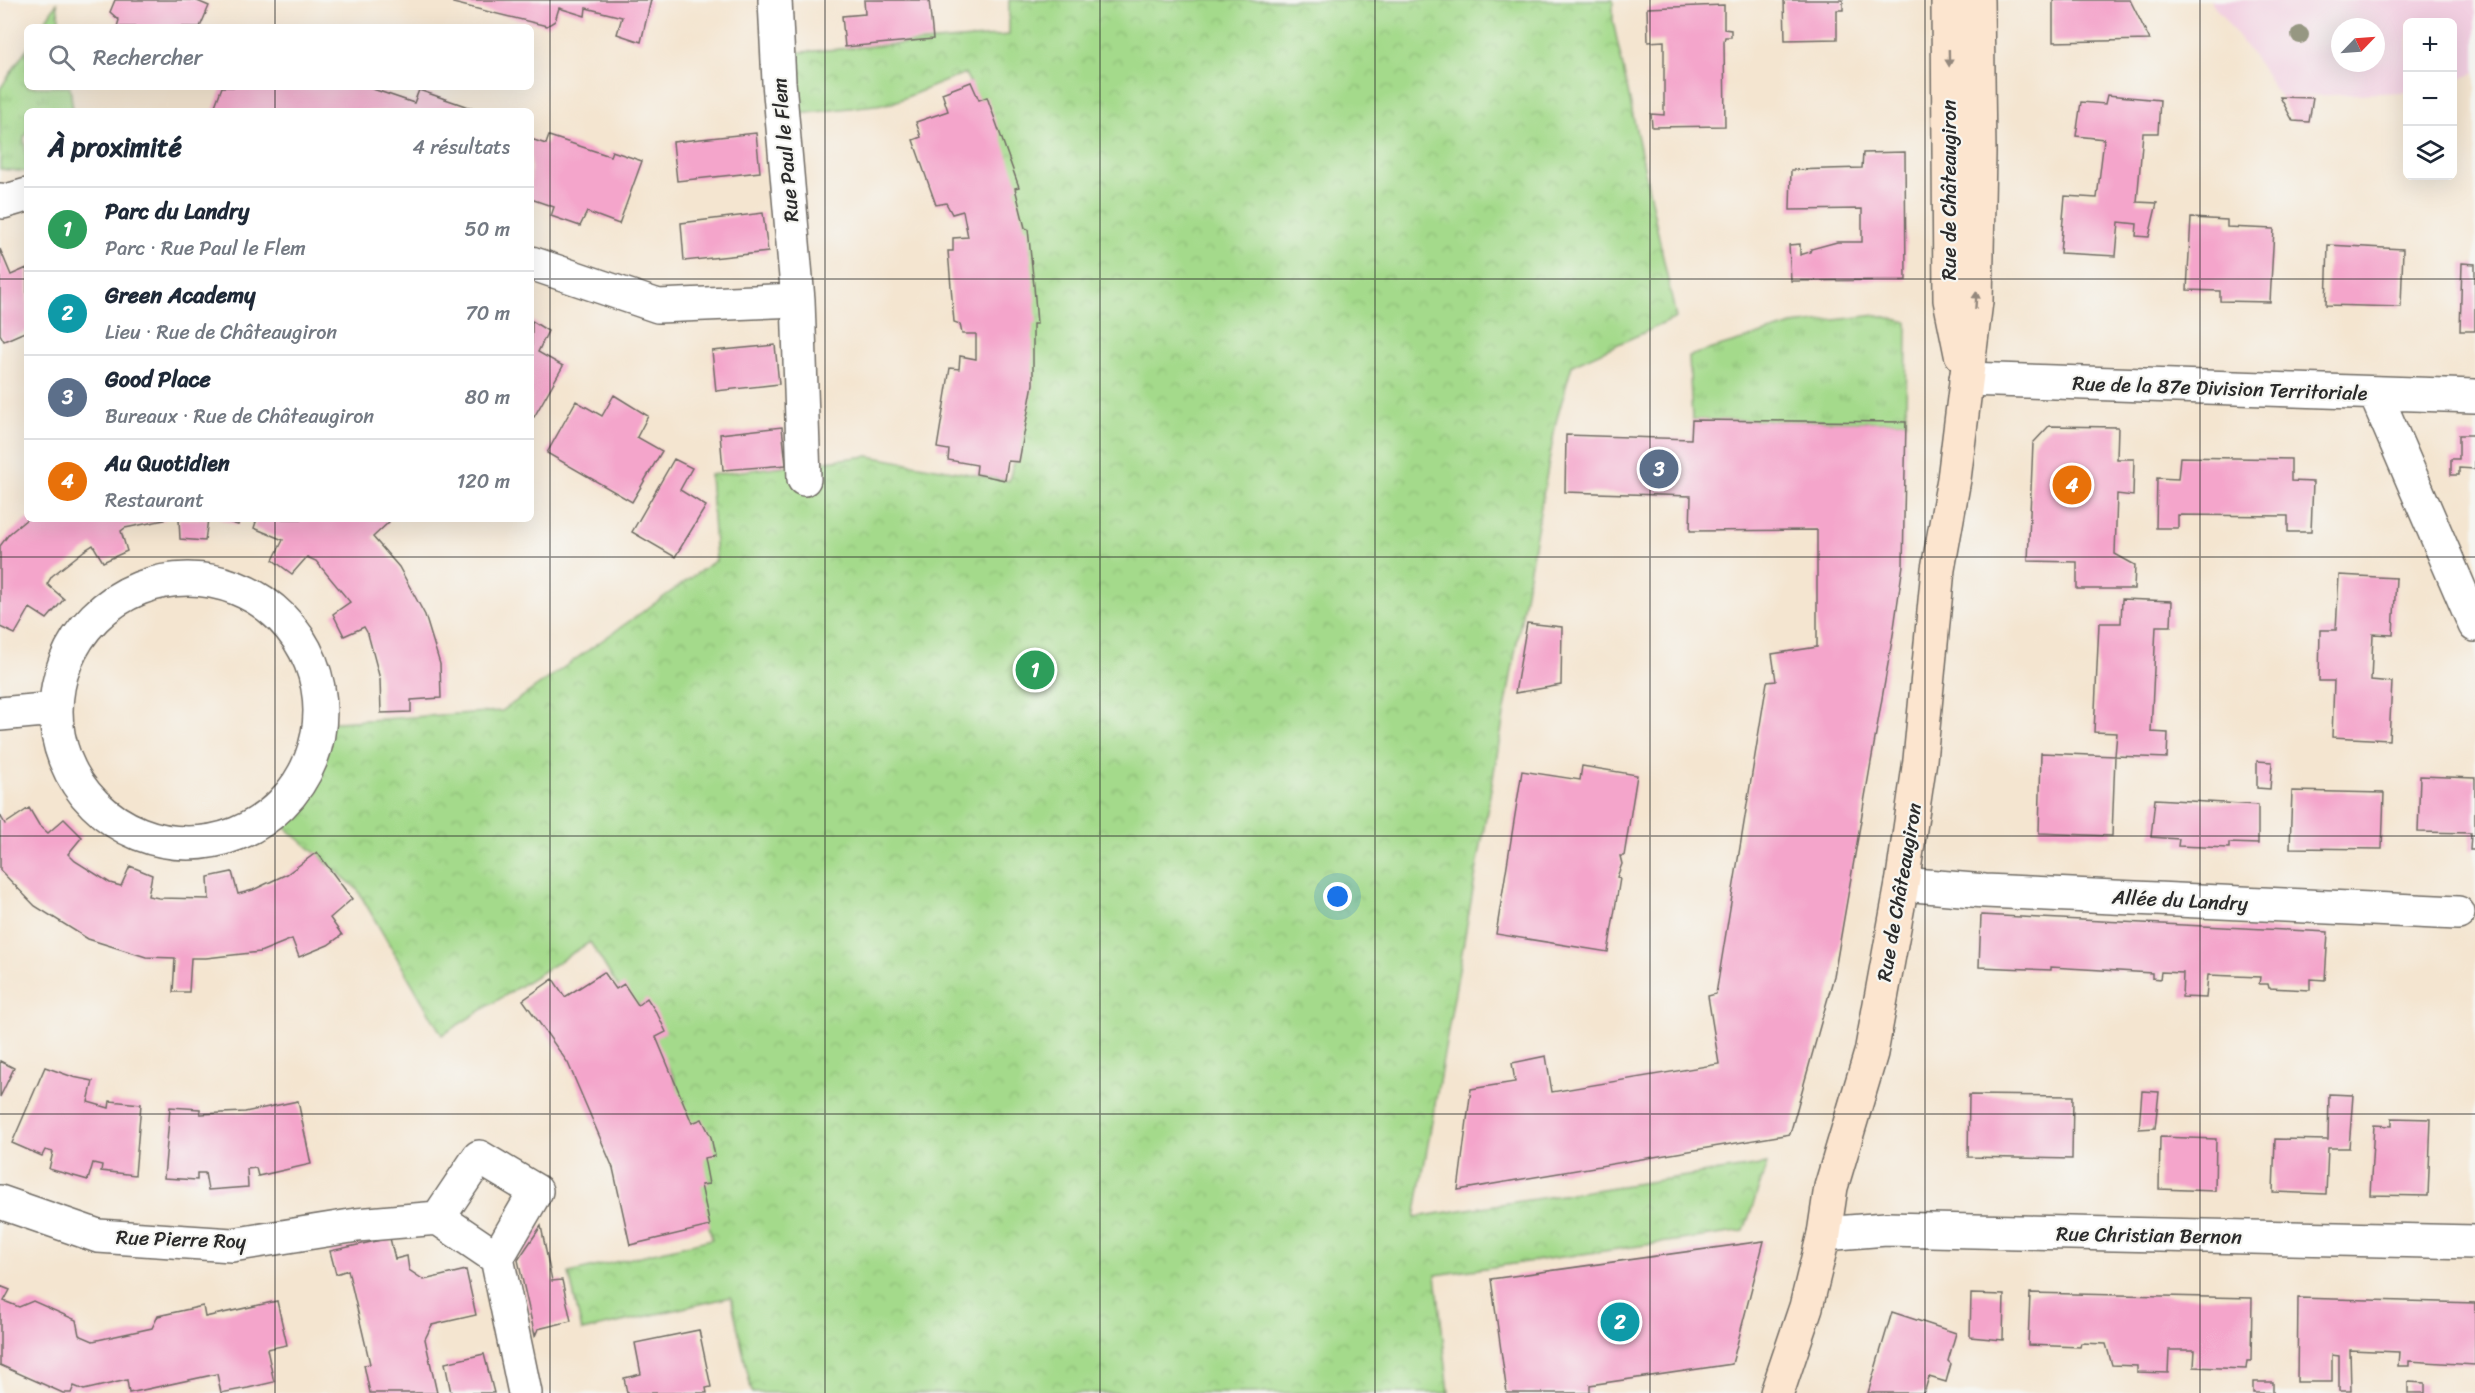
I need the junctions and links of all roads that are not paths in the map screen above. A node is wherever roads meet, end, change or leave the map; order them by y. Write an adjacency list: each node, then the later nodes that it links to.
1 (775, 0): 7 (street, Rue Paul le Flem)
2 (1948, 0): 8 (main road, Rue de Châteaugiron, one-way to 8)
3 (1977, 0): 8 (main road, Rue de Châteaugiron, one-way to 3)
4 (24, 196): 5 (street)
5 (0, 200)
6 (534, 263): 7 (street)
7 (798, 300): 11 (street, Rue Paul le Flem)
8 (1966, 379): 9 (street, Rue de la 87e Division Territoriale); 15 (main road, Rue de Châteaugiron)
9 (2375, 393): 10 (street, Rue de la 87e Division Territoriale); 12 (street)
10 (2475, 396)
11 (804, 479)
12 (2475, 625)
13 (55, 709): 13 (street); 14 (street)
14 (0, 714)
15 (1902, 884): 16 (street, Allée du Landry); 19 (main road, Rue de Châteaugiron)
16 (2458, 913)
17 (0, 1202): 18 (street, Rue Pierre Roy)
18 (438, 1218): 21 (street); 21 (street)
19 (1824, 1234): 20 (street, Rue Christian Bernon); 23 (main road, Rue de Châteaugiron)
20 (2475, 1242)
21 (496, 1258): 22 (street)
22 (525, 1393)
23 (1778, 1393)

